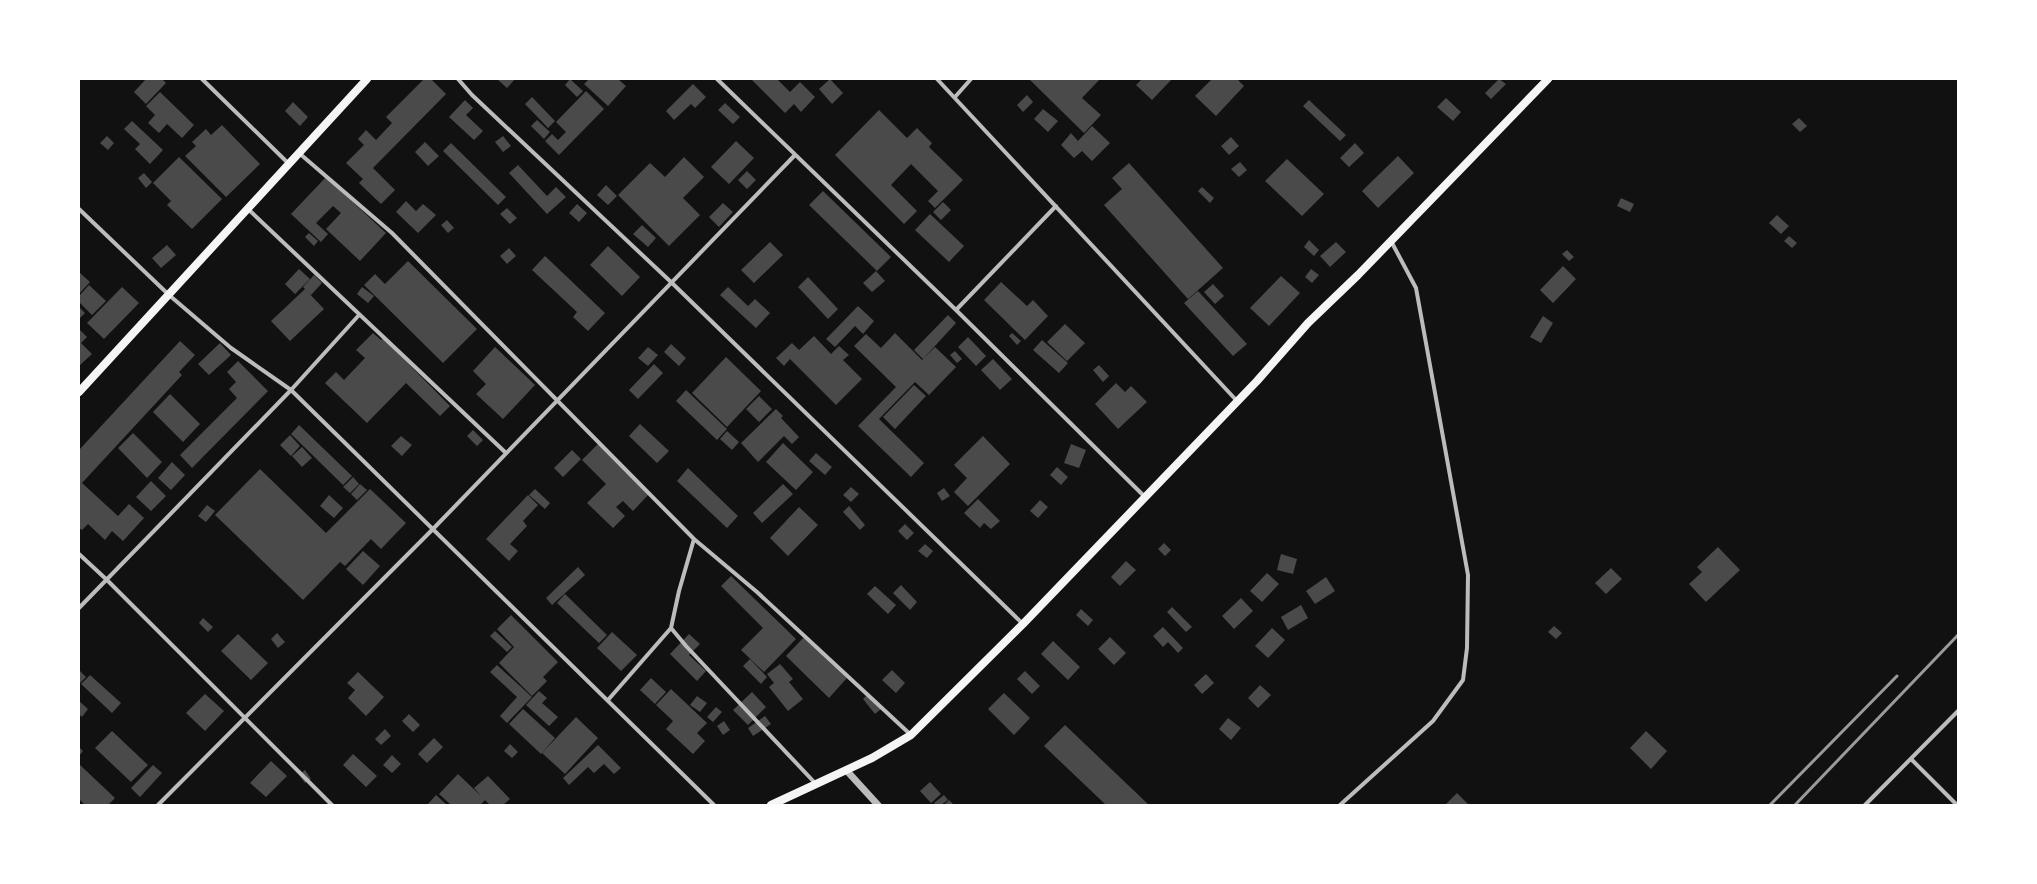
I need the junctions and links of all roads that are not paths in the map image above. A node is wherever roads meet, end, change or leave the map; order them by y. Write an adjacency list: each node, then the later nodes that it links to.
1 (202, 79): 11 (street)
2 (367, 79): 9 (main road)
3 (458, 79): 16 (street)
4 (716, 79): 10 (street)
5 (937, 79): 8 (street)
6 (971, 79): 8 (street)
7 (1548, 79): 15 (main road)
8 (955, 97): 12 (street)
9 (299, 153): 11 (main road); 22 (street)
10 (795, 155): 16 (street); 18 (street)
11 (290, 164): 14 (main road)
12 (1056, 206): 18 (street); 23 (street)
13 (79, 209): 17 (street)
14 (248, 209): 17 (main road); 19 (street)
15 (1391, 240): 23 (main road); 45 (street)
16 (671, 282): 22 (street); 31 (street)
17 (170, 295): 20 (street); 21 (main road)
18 (956, 310): 25 (street)
19 (359, 315): 20 (street); 24 (street)
20 (291, 390): 26 (street); 29 (street)
21 (79, 392)
22 (558, 400): 24 (street); 27 (street)
23 (1237, 401): 25 (main road)
24 (506, 453): 26 (street)
25 (1144, 496): 31 (main road)
26 (432, 530): 33 (street); 35 (street)
27 (694, 539): 32 (street); 36 (street)
28 (79, 554): 29 (street)
29 (107, 580): 30 (street); 35 (street)
30 (79, 608)
31 (1023, 624): 36 (main road)
32 (671, 628): 33 (street); 39 (street)
33 (608, 700): 42 (street)
34 (1958, 711): 37 (street)
35 (244, 718): 40 (street); 41 (street)
36 (911, 735): 38 (main road)
37 (1911, 759): 46 (street); 47 (street)
38 (847, 771): 39 (main road); 44 (street)
39 (815, 783): 43 (main road)
40 (158, 805)
41 (332, 805)
42 (714, 805)
43 (771, 805)
44 (878, 805)
45 (1340, 805)
46 (1865, 805)
47 (1957, 805)

